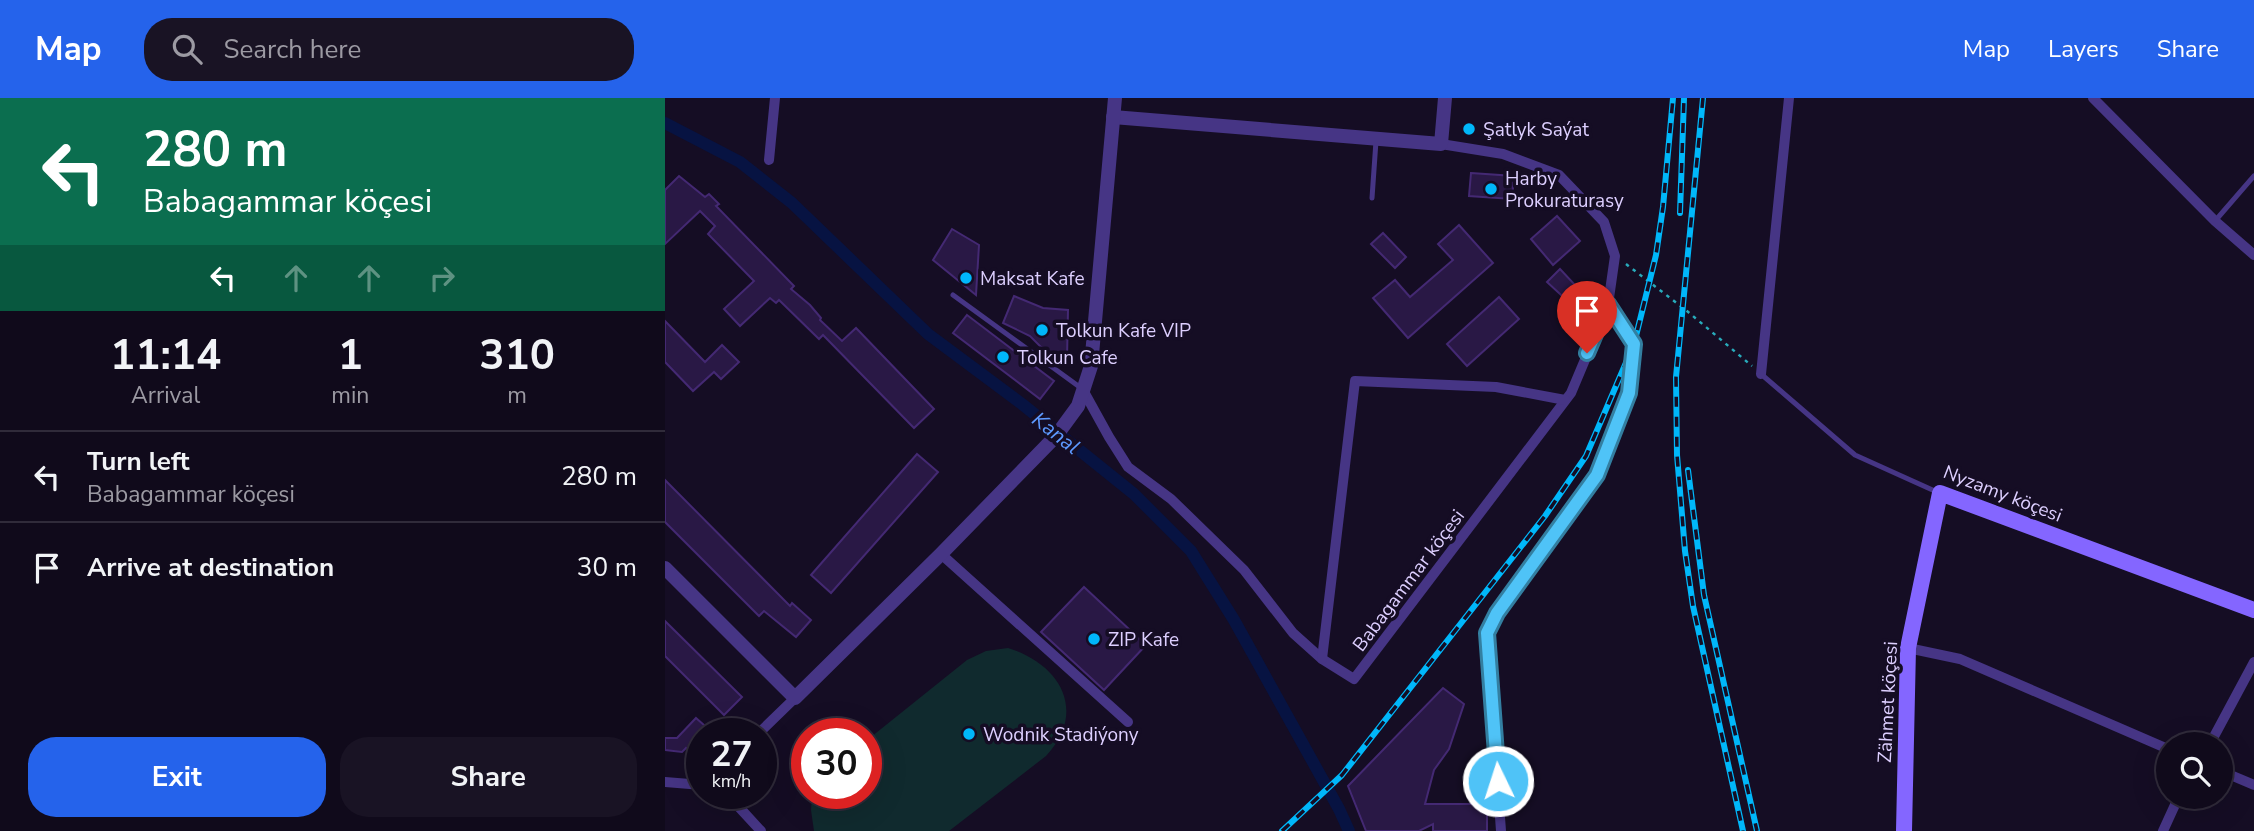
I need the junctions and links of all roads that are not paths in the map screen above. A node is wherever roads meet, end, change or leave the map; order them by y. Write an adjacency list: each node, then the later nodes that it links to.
1 (775, 98): 9 (street)
2 (1115, 98): 6 (street)
3 (1445, 98): 8 (street)
4 (1789, 98): 16 (street)
5 (2093, 98): 12 (street)
6 (1113, 117): 7 (street); 17 (street)
7 (1376, 139): 8 (street); 11 (lane)
8 (1441, 144): 15 (street, Babagammar köçesi)
9 (769, 160)
10 (2254, 176): 12 (lane)
11 (1372, 198)
12 (2215, 221): 13 (street)
13 (2254, 255)
14 (953, 295): 17 (lane)
15 (1608, 304): 18 (street, Babagammar köçesi); 38 (street)
16 (1761, 374): 19 (lane, Nyzamy köçesi)
17 (1083, 390): 20 (street); 24 (street, Babagammar köçesi)
18 (1565, 400): 24 (street, Babagammar köçesi); 24 (street)
19 (1940, 493): 22 (main road, Nyzamy köçesi); 23 (main road, Zähmet köçesi)
20 (941, 554): 26 (street); 28 (street)
21 (665, 568): 26 (street)
22 (2254, 610)
23 (1908, 648): 30 (street); 39 (main road, Zähmet köçesi)
24 (1322, 659)
25 (2254, 662): 29 (street)
26 (795, 698): 27 (street)
27 (774, 718)
28 (1128, 722)
29 (2216, 732)
30 (2156, 744)
31 (2233, 776): 34 (street)
32 (665, 782): 33 (street)
33 (686, 784)
34 (2254, 785)
35 (742, 809): 37 (street)
36 (2173, 809): 40 (street)
37 (761, 831)
38 (1501, 831)
39 (1904, 831)
40 (2162, 831)

